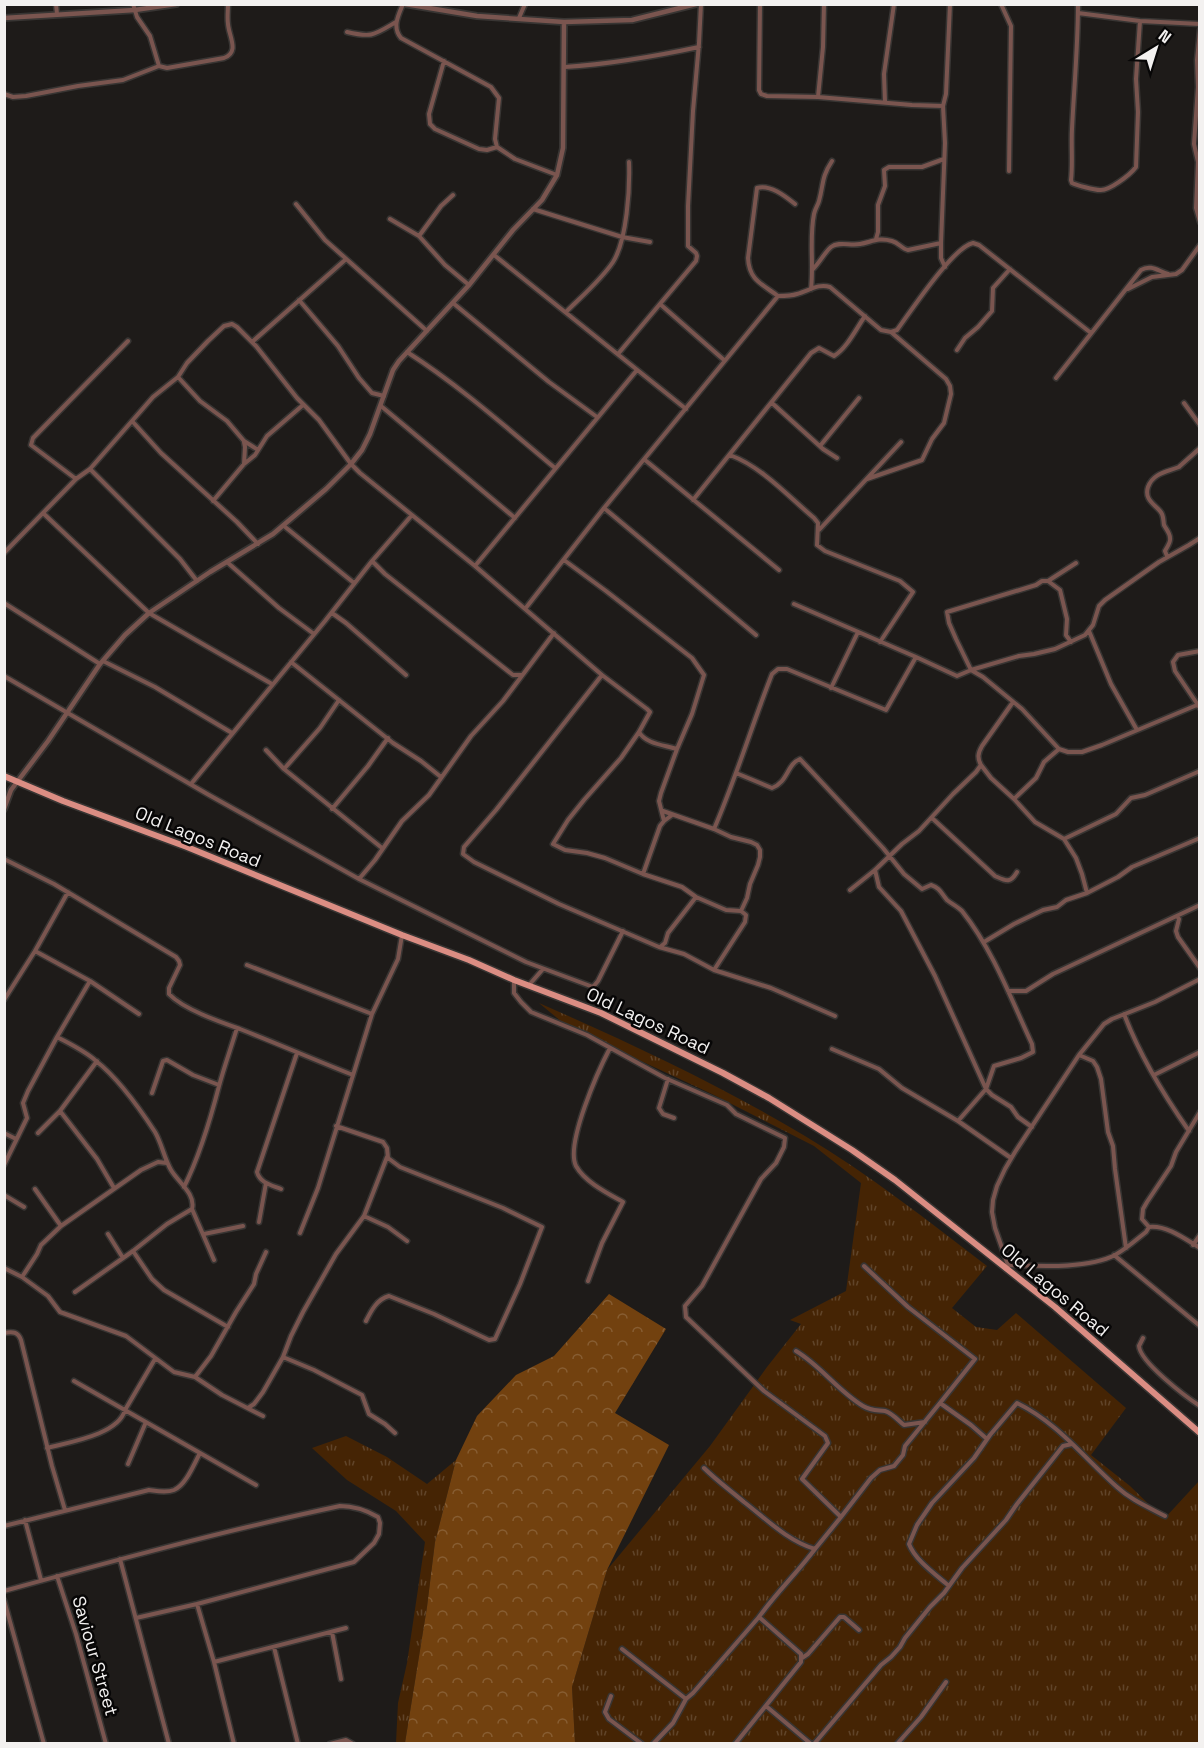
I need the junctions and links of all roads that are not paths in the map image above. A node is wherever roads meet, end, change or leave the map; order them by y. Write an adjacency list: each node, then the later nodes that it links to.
1 (56, 4): 16 (street)
2 (176, 4): 14 (street)
3 (228, 4): 27 (street)
4 (404, 4): 18 (street); 20 (street)
5 (525, 4): 18 (street)
6 (696, 4): 21 (street)
7 (701, 4): 25 (street)
8 (760, 4): 31 (street)
9 (824, 4): 31 (street)
10 (894, 4): 32 (street)
11 (950, 4): 33 (street)
12 (1001, 4): 40 (street)
13 (1078, 4): 15 (street)
14 (134, 7): 16 (street); 27 (street)
15 (1078, 13): 19 (street); 19 (street)
16 (57, 14): 17 (street)
17 (4, 18)
18 (519, 18): 21 (street)
19 (1140, 21): 22 (street)
20 (396, 22): 24 (street); 26 (street)
21 (564, 22): 28 (street)
22 (1200, 24)
23 (1200, 30): 29 (street)
24 (347, 32)
25 (699, 47): 28 (street); 66 (street)
26 (444, 61): 36 (street); 36 (street)
27 (159, 66): 30 (street)
28 (564, 67): 41 (street)
29 (1199, 87): 34 (street)
30 (4, 94)
31 (818, 97): 32 (street)
32 (885, 102): 33 (street)
33 (943, 106): 37 (street)
34 (1194, 139): 35 (street); 47 (street)
35 (1200, 143)
36 (497, 147): 41 (street)
37 (944, 159): 50 (street); 52 (street)
38 (832, 161): 57 (street)
39 (629, 162): 49 (street)
40 (1009, 171)
41 (557, 175): 45 (street)
42 (453, 195): 48 (street)
43 (296, 204): 55 (street)
44 (795, 204): 63 (street)
45 (533, 208): 49 (street); 54 (street)
46 (390, 219): 48 (street)
47 (1200, 222)
48 (419, 236): 60 (street)
49 (622, 237): 51 (street); 67 (street)
50 (876, 239): 52 (street); 57 (street)
51 (651, 242)
52 (941, 243): 56 (street)
53 (1200, 245): 59 (street)
54 (494, 255): 60 (street); 67 (street)
55 (345, 260): 64 (street); 69 (street)
56 (945, 267): 58 (street); 70 (street)
57 (813, 269): 61 (street)
58 (1010, 269): 71 (street); 74 (street)
59 (1168, 274): 62 (street); 62 (street)
60 (469, 285): 65 (street)
61 (811, 289): 63 (street); 68 (street)
62 (1125, 291): 71 (street)
63 (778, 296): 77 (street)
64 (299, 300): 73 (street); 81 (street)
65 (453, 303): 69 (street); 88 (street)
66 (660, 304): 76 (street); 77 (street)
67 (566, 312): 76 (street)
68 (865, 316): 70 (street); 83 (street)
69 (427, 331): 75 (street)
70 (891, 332): 104 (street)
71 (1091, 333): 80 (street)
72 (128, 341): 103 (street)
73 (252, 342): 79 (street); 85 (street)
74 (957, 351)
75 (407, 352): 81 (street); 101 (street)
76 (618, 354): 78 (street)
77 (724, 360): 87 (street)
78 (637, 370): 87 (street); 88 (street)
79 (178, 377): 89 (street); 91 (street)
80 (1056, 378)
81 (384, 396): 86 (street)
82 (859, 398): 93 (street)
83 (772, 403): 93 (street); 96 (street)
84 (1184, 403): 90 (street)
85 (303, 405): 95 (street); 100 (street)
86 (381, 406): 100 (street); 110 (street)
87 (686, 409): 98 (street)
88 (597, 417): 101 (street)
89 (132, 421): 102 (street); 106 (street)
90 (1200, 425)
91 (244, 441): 95 (street); 99 (street)
92 (901, 442): 104 (street)
93 (820, 446): 97 (street)
94 (1200, 448): 116 (street)
95 (258, 450): 99 (street)
96 (730, 455): 105 (street); 112 (street)
97 (837, 458)
98 (645, 460): 105 (street); 107 (street)
99 (244, 464): 106 (street)
100 (351, 464): 109 (street); 111 (street)
101 (555, 468): 110 (street)
102 (90, 469): 103 (street); 124 (street)
103 (76, 479): 108 (street)
104 (867, 479): 112 (street)
105 (693, 500): 122 (street)
106 (213, 501): 114 (street)
107 (604, 508): 117 (street); 135 (street)
108 (43, 513): 115 (street); 129 (street)
109 (412, 515): 118 (street); 121 (street)
110 (514, 518): 121 (street)
111 (284, 526): 114 (street); 125 (street)
112 (819, 530): 136 (street)
113 (1200, 538): 116 (street)
114 (258, 544): 119 (street)
115 (4, 553)
116 (1167, 556): 131 (street)
117 (564, 560): 128 (street); 160 (street)
118 (372, 561): 125 (street); 144 (street)
119 (227, 562): 124 (street); 134 (street)
120 (1076, 564): 123 (street)
121 (476, 566): 128 (street)
122 (779, 570)
123 (1048, 580): 137 (street); 142 (street)
124 (196, 581): 129 (street)
125 (354, 583): 130 (street)
126 (4, 603): 141 (street)
127 (794, 604): 132 (street)
128 (525, 609): 133 (street)
129 (149, 613): 141 (street); 148 (street)
130 (332, 613): 134 (street); 143 (street)
131 (1089, 631): 137 (street); 155 (street)
132 (858, 632): 136 (street); 150 (street)
133 (554, 633): 145 (street); 146 (street)
134 (314, 634): 140 (street)
135 (756, 635)
136 (880, 642): 139 (street)
137 (1071, 642): 142 (street)
138 (1200, 651): 153 (street)
139 (916, 657): 142 (street); 150 (street)
140 (291, 662): 148 (street); 151 (street)
141 (101, 663): 154 (street); 157 (street)
142 (971, 670): 152 (street)
143 (406, 675)
144 (513, 675): 145 (street); 149 (street)
145 (522, 675): 149 (street)
146 (602, 675): 156 (street); 194 (street)
147 (4, 676): 154 (street)
148 (272, 684): 157 (street)
149 (514, 684): 167 (street)
150 (831, 688): 165 (street)
151 (339, 700): 158 (street); 163 (street)
152 (1013, 702): 159 (street); 162 (street)
153 (1198, 706): 155 (street)
154 (67, 713): 168 (street); 169 (street)
155 (1137, 730): 159 (street)
156 (639, 732): 160 (street); 185 (street)
157 (232, 734): 169 (street)
158 (388, 738): 167 (street); 172 (street)
159 (1059, 748): 170 (street)
160 (676, 749): 173 (street)
161 (266, 750): 163 (street)
162 (981, 765): 170 (street); 175 (street)
163 (284, 769): 172 (street)
164 (1200, 771): 179 (street)
165 (736, 773): 177 (street); 181 (street)
166 (4, 776): 168 (main road, Old Lagos Road)
167 (441, 777): 180 (street)
168 (18, 781): 171 (street); 195 (main road, Old Lagos Road)
169 (191, 784): 186 (street)
170 (1014, 799): 179 (street)
171 (5, 807)
172 (332, 809): 180 (street)
173 (663, 811): 174 (street); 176 (street)
174 (672, 815): 176 (street); 177 (street)
175 (932, 818): 181 (street); 184 (street)
176 (664, 821): 185 (street)
177 (714, 829): 192 (street)
178 (1200, 838): 189 (street)
179 (1064, 839): 189 (street)
180 (383, 848): 186 (street)
181 (889, 856): 183 (street); 196 (street)
182 (4, 859): 188 (street)
183 (875, 870): 187 (street); 225 (street)
184 (1017, 872)
185 (643, 874): 190 (street)
186 (359, 879): 201 (street)
187 (850, 890)
188 (68, 892): 198 (street); 213 (street)
189 (1087, 893): 196 (street)
190 (696, 897): 192 (street); 197 (street)
191 (1200, 905): 193 (street)
192 (741, 911): 202 (street)
193 (1177, 916): 200 (street); 207 (street)
194 (623, 931): 197 (street); 201 (street)
195 (402, 935): 203 (main road, Old Lagos Road); 210 (street)
196 (984, 942): 207 (street)
197 (659, 947): 202 (street)
198 (35, 951): 205 (street); 208 (street)
199 (247, 964): 210 (street)
200 (1200, 968)
201 (543, 969): 206 (street)
202 (714, 970): 212 (street)
203 (514, 980): 206 (main road, Old Lagos Road); 215 (street)
204 (1199, 980): 211 (street)
205 (90, 981): 209 (street); 214 (street)
206 (528, 985): 268 (main road, Old Lagos Road)
207 (1007, 990): 225 (street)
208 (4, 1000)
209 (139, 1014)
210 (372, 1014): 221 (street)
211 (1124, 1014): 219 (street); 222 (street)
212 (835, 1016)
213 (237, 1028): 218 (street); 224 (street)
214 (57, 1037): 220 (street); 236 (street)
215 (610, 1048): 223 (street); 271 (street)
216 (832, 1049): 230 (street)
217 (1200, 1052): 222 (street)
218 (297, 1053): 221 (street); 241 (street)
219 (1079, 1055): 232 (street); 260 (street)
220 (97, 1061): 227 (street); 239 (street)
221 (353, 1075): 231 (street)
222 (1154, 1075): 233 (street)
223 (668, 1079): 229 (street); 301 (street)
224 (219, 1085): 226 (street); 242 (street)
225 (986, 1089): 230 (street); 232 (street)
226 (152, 1093)
227 (60, 1111): 235 (street); 243 (street)
228 (1200, 1112): 233 (street)
229 (674, 1118)
230 (958, 1121): 238 (street)
231 (336, 1126): 237 (street); 254 (street)
232 (1032, 1127): 238 (street)
233 (1189, 1131): 253 (street)
234 (4, 1133): 236 (street)
235 (38, 1133)
236 (16, 1139): 240 (street)
237 (387, 1155): 249 (street); 273 (street)
238 (1011, 1158): 268 (street)
239 (167, 1163): 242 (street); 243 (street)
240 (4, 1165)
241 (266, 1183): 245 (street); 250 (street)
242 (184, 1187): 248 (street)
243 (114, 1188): 251 (street)
244 (35, 1189): 251 (street)
245 (281, 1189)
246 (4, 1195): 247 (street)
247 (24, 1207)
248 (192, 1209): 256 (street); 262 (street)
249 (364, 1216): 258 (street); 279 (street)
250 (259, 1222)
251 (61, 1226): 270 (street)
252 (243, 1226): 256 (street)
253 (1149, 1227): 259 (street); 260 (street)
254 (300, 1233)
255 (108, 1234): 265 (street)
256 (204, 1234): 266 (street)
257 (1200, 1235): 259 (street)
258 (406, 1241)
259 (1193, 1245): 261 (street)
260 (1126, 1248): 264 (street)
261 (1200, 1248)
262 (133, 1251): 265 (street); 275 (street)
263 (266, 1252): 275 (street)
264 (1114, 1255): 268 (street); 274 (street)
265 (123, 1258): 272 (street)
266 (214, 1260)
267 (864, 1266): 283 (street)
268 (1007, 1267): 291 (main road, Old Lagos Road)
269 (4, 1268): 270 (street)
270 (22, 1277): 280 (street)
271 (588, 1281)
272 (75, 1292)
273 (366, 1321)
274 (1200, 1326)
275 (228, 1327): 281 (street)
276 (4, 1333): 294 (street)
277 (1143, 1338): 284 (street)
278 (796, 1351): 289 (street)
279 (283, 1357): 285 (street); 290 (street)
280 (155, 1359): 281 (street); 286 (street)
281 (195, 1377): 285 (street)
282 (74, 1381): 286 (street)
283 (940, 1403): 289 (street); 292 (street)
284 (1200, 1406)
285 (247, 1408): 287 (street)
286 (125, 1410): 288 (street); 294 (street)
287 (262, 1416)
288 (146, 1422): 295 (street); 296 (street)
289 (925, 1422): 301 (street)
290 (395, 1433)
291 (1200, 1433)
292 (987, 1439): 293 (street); 308 (street)
293 (1072, 1444): 300 (street); 308 (street)
294 (47, 1448): 299 (street)
295 (200, 1454): 298 (street); 299 (street)
296 (128, 1464)
297 (704, 1468): 304 (street)
298 (256, 1485)
299 (65, 1510): 302 (street)
300 (1165, 1516)
301 (841, 1517): 304 (street)
302 (25, 1520): 303 (street); 307 (street)
303 (5, 1525)
304 (815, 1549): 312 (street)
305 (120, 1559): 306 (street); 311 (street); 313 (street)
306 (57, 1576): 307 (street); 327 (street, Saviour Street)
307 (41, 1580): 309 (street)
308 (949, 1586): 336 (street)
309 (4, 1591)
310 (4, 1600): 326 (street)
311 (197, 1604): 313 (street); 320 (street)
312 (759, 1617): 319 (street); 324 (street)
313 (136, 1618): 328 (street)
314 (346, 1628): 316 (street)
315 (859, 1630): 319 (street)
316 (332, 1632): 317 (street); 321 (street)
317 (274, 1647): 320 (street); 330 (street)
318 (622, 1649): 324 (street)
319 (801, 1658): 325 (street)
320 (214, 1662): 329 (street)
321 (341, 1679)
322 (946, 1682): 337 (street)
323 (611, 1696): 333 (street)
324 (686, 1699): 334 (street)
325 (766, 1706): 335 (street); 336 (street)
326 (44, 1743)
327 (106, 1743)
328 (169, 1743)
329 (234, 1743)
330 (298, 1743)
331 (330, 1743): 332 (street)
332 (353, 1743)
333 (642, 1743)
334 (653, 1743)
335 (735, 1743)
336 (812, 1743)
337 (897, 1743)

